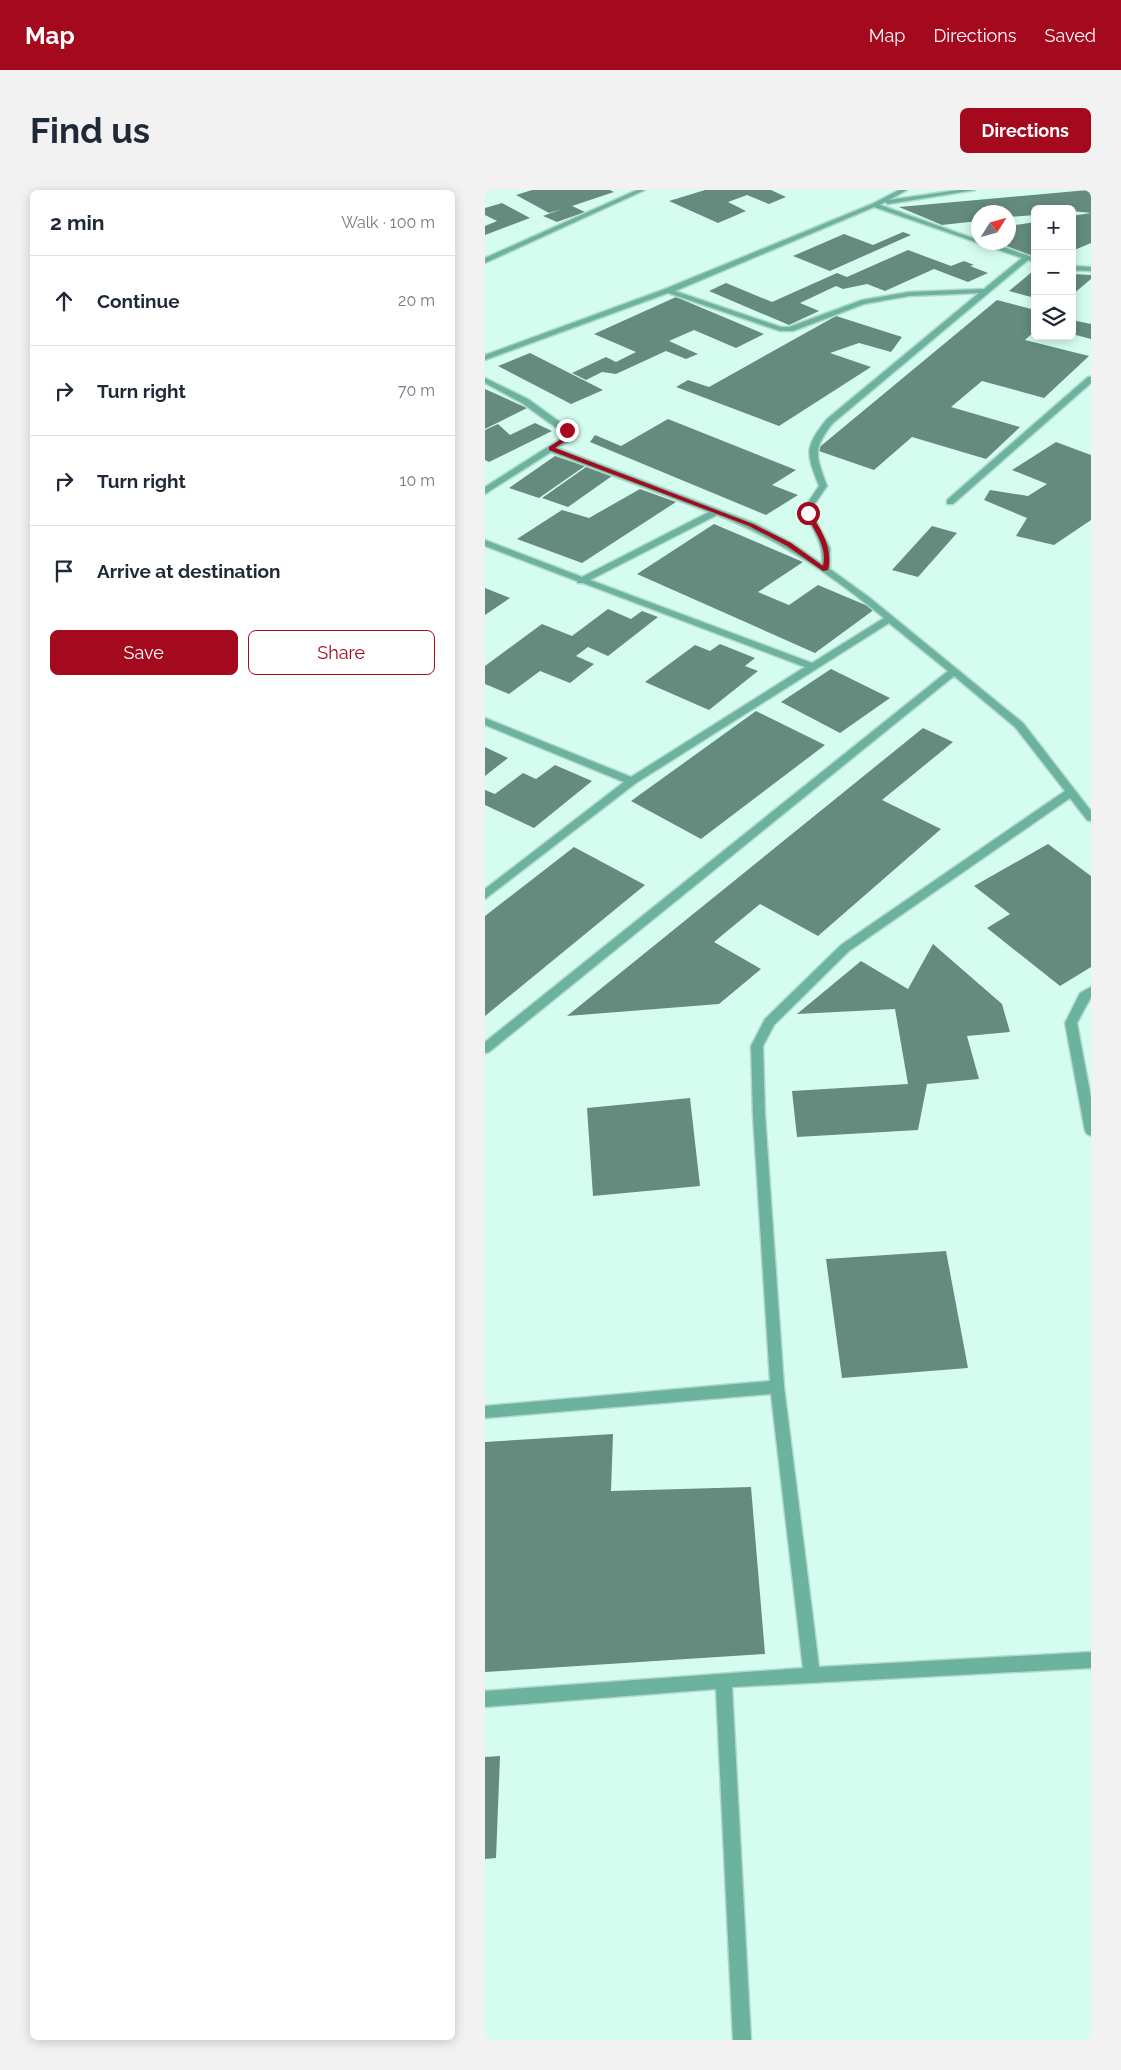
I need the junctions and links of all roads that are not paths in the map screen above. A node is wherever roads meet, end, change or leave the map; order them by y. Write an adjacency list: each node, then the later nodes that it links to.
1 (642, 190): 9 (street)
2 (904, 190): 4 (street)
3 (971, 190): 4 (street)
4 (874, 205): 5 (street); 12 (street)
5 (971, 239)
6 (1002, 250): 7 (street)
7 (1025, 258): 8 (street); 13 (street)
8 (1031, 259)
9 (485, 261)
10 (1076, 268): 11 (street)
11 (1091, 269)
12 (668, 291): 13 (street); 14 (street)
13 (986, 291): 22 (street)
14 (485, 358)
15 (1091, 379): 19 (street)
16 (485, 380): 17 (street)
17 (551, 448): 18 (street); 20 (street)
18 (485, 491)
19 (950, 502)
20 (716, 512): 22 (street); 23 (street)
21 (485, 542): 23 (street)
22 (825, 570): 24 (street)
23 (581, 581): 25 (street)
24 (889, 619): 25 (street); 26 (street)
25 (813, 667): 28 (street)
26 (954, 671): 29 (street); 33 (street)
27 (485, 721): 28 (street)
28 (631, 781): 31 (street)
29 (1071, 792): 30 (street); 35 (street)
30 (1091, 818)
31 (485, 895)
32 (1091, 991): 34 (street)
33 (485, 1049)
34 (1091, 1131)
35 (777, 1387): 36 (street); 38 (street)
36 (485, 1412)
37 (1091, 1660): 38 (street)
38 (812, 1675): 39 (street)
39 (724, 1680): 40 (street); 41 (street)
40 (485, 1699)
41 (742, 2040)

